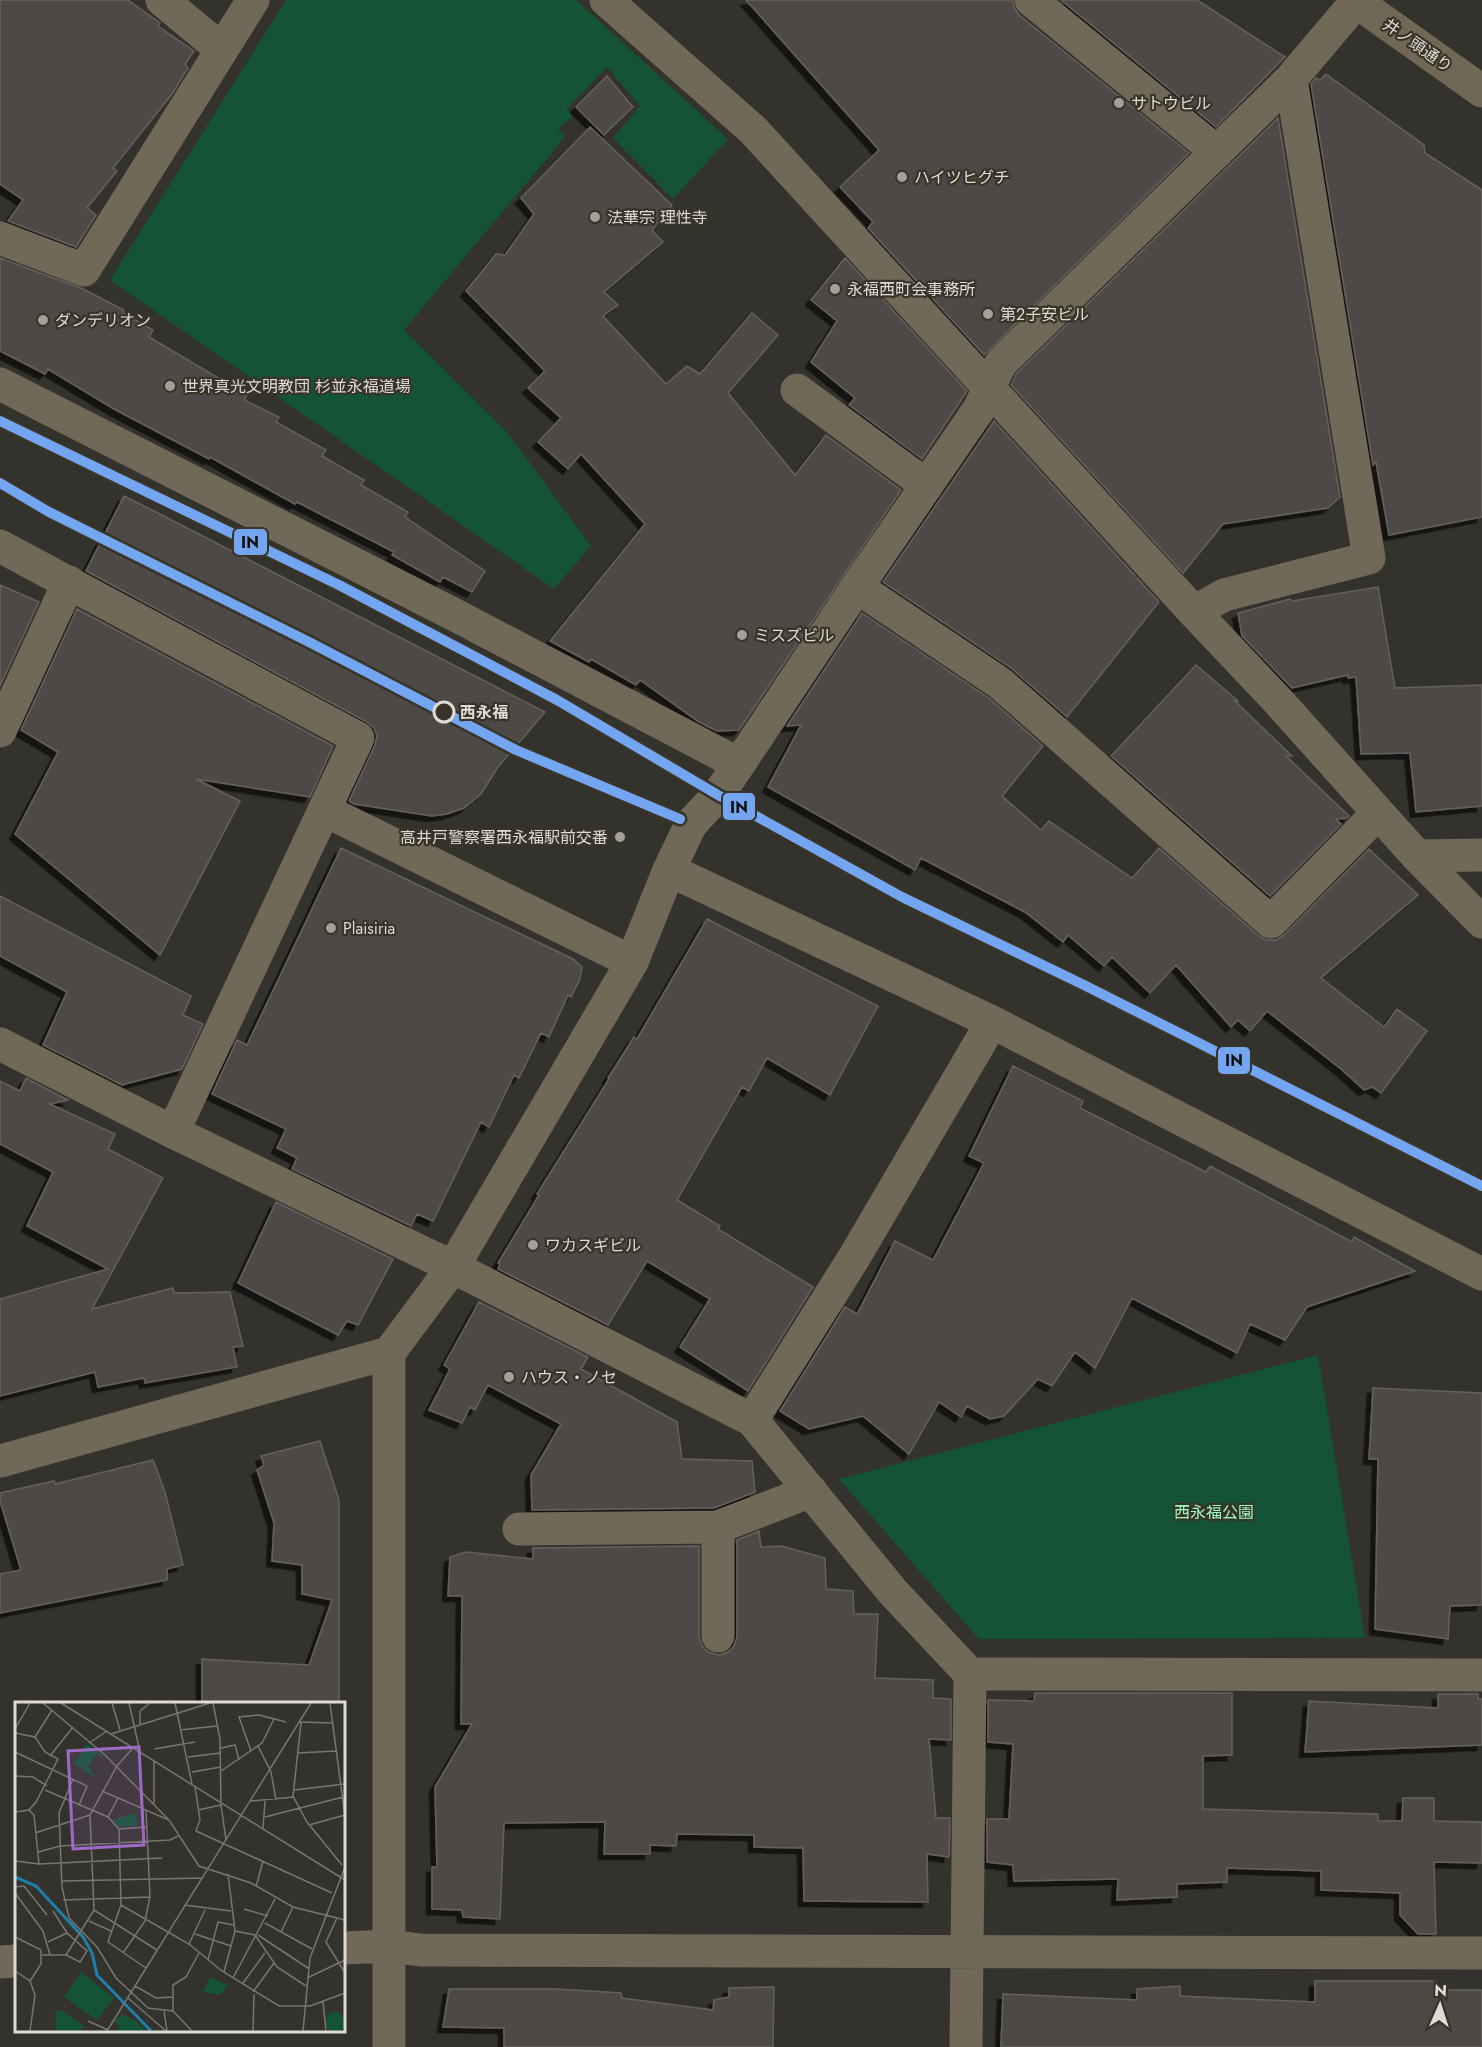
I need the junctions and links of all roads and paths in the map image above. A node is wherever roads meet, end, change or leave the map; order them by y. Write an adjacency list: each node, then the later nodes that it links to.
1 (162, 0): 6 (street)
2 (253, 0): 6 (street)
3 (606, 0): 12 (street)
4 (1031, 0): 9 (street)
5 (1355, 1): 7 (street); 8 (main road, 井ノ頭通り)
6 (222, 49): 10 (street)
7 (1290, 79): 9 (street); 18 (street)
8 (1482, 91)
9 (1217, 152): 12 (street)
10 (0, 238)
11 (0, 384): 20 (street)
12 (989, 388): 14 (street); 18 (street)
13 (797, 390): 14 (street)
14 (926, 485): 17 (street)
15 (0, 546): 16 (street)
16 (69, 582): 19 (street); 21 (street)
17 (857, 587): 20 (street); 22 (street)
18 (1194, 612): 22 (street)
19 (0, 731)
20 (739, 764): 25 (street)
21 (324, 810): 27 (street); 30 (street)
22 (1378, 813): 24 (street)
23 (1482, 855): 24 (street)
24 (1417, 856): 26 (street)
25 (669, 870): 27 (street); 28 (street)
26 (1482, 922)
27 (632, 962): 31 (street)
28 (992, 1022): 32 (street); 34 (street)
29 (0, 1044): 30 (street)
30 (173, 1132): 31 (street)
31 (453, 1267): 33 (street); 34 (street)
32 (1482, 1274)
33 (389, 1353): 35 (street); 42 (street)
34 (752, 1420): 36 (street)
35 (0, 1461)
36 (811, 1491): 37 (street); 40 (street)
37 (718, 1527): 38 (street); 39 (street)
38 (519, 1529)
39 (718, 1636)
40 (970, 1674): 41 (street); 44 (street)
41 (1482, 1675)
42 (390, 1946): 43 (street); 44 (street); 48 (street)
43 (345, 1948)
44 (966, 1950): 45 (street); 49 (street)
45 (1482, 1953)
46 (15, 1961): 47 (street)
47 (0, 1962)
48 (389, 2047)
49 (966, 2047)

